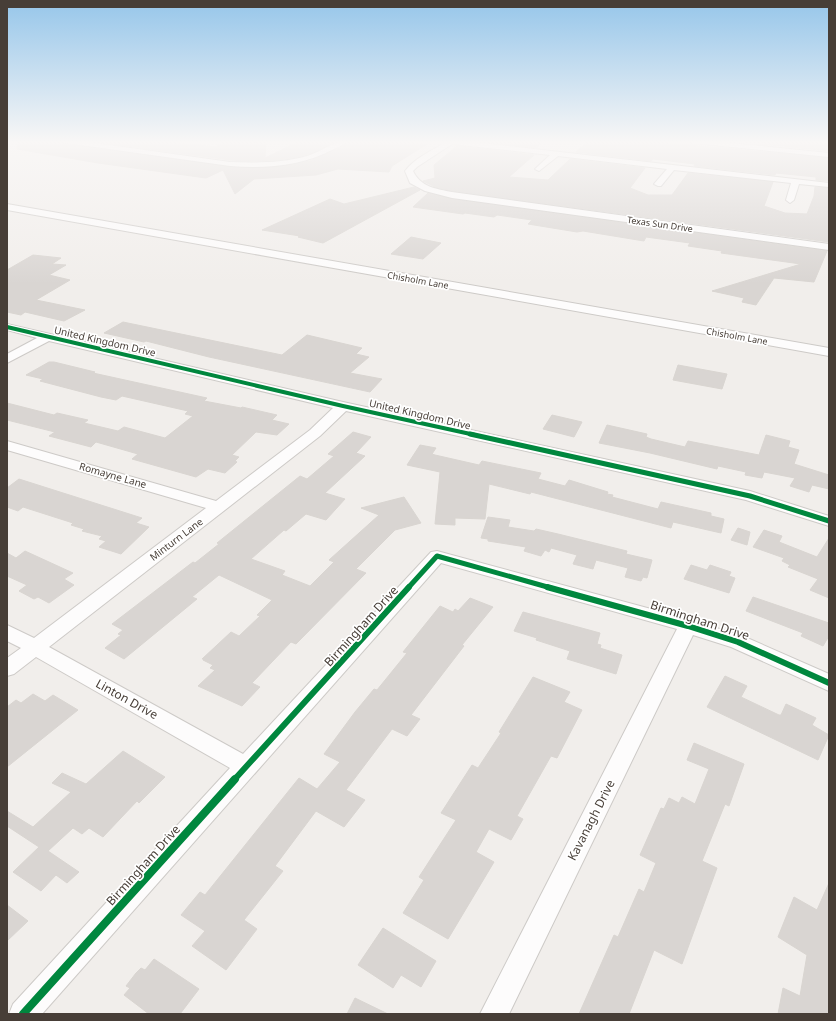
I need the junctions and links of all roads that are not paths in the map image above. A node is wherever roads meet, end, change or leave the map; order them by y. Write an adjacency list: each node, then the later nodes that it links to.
1 (427, 189): 5 (street, Texas Sun Drive)
2 (794, 189): 3 (street)
3 (790, 200)
4 (7, 208): 8 (street, Chisholm Lane)
5 (829, 247)
6 (7, 327): 7 (street, United Kingdom Drive)
7 (46, 337): 9 (street); 10 (street, United Kingdom Drive)
8 (829, 352)
9 (7, 359)
10 (343, 406): 12 (street, Minturn Lane); 13 (street, United Kingdom Drive)
11 (7, 445): 12 (street, Romayne Lane)
12 (219, 506): 16 (street, Minturn Lane)
13 (829, 520)
14 (688, 626): 18 (street, Birmingham Drive); 19 (street, Birmingham Drive); 21 (street, Kavanagh Drive)
15 (7, 632): 16 (street, Linton Drive)
16 (35, 647): 17 (street, Minturn Lane); 19 (street, Linton Drive)
17 (7, 669)
18 (829, 683)
19 (246, 766): 20 (street, Birmingham Drive)
20 (23, 1014)
21 (494, 1014)

